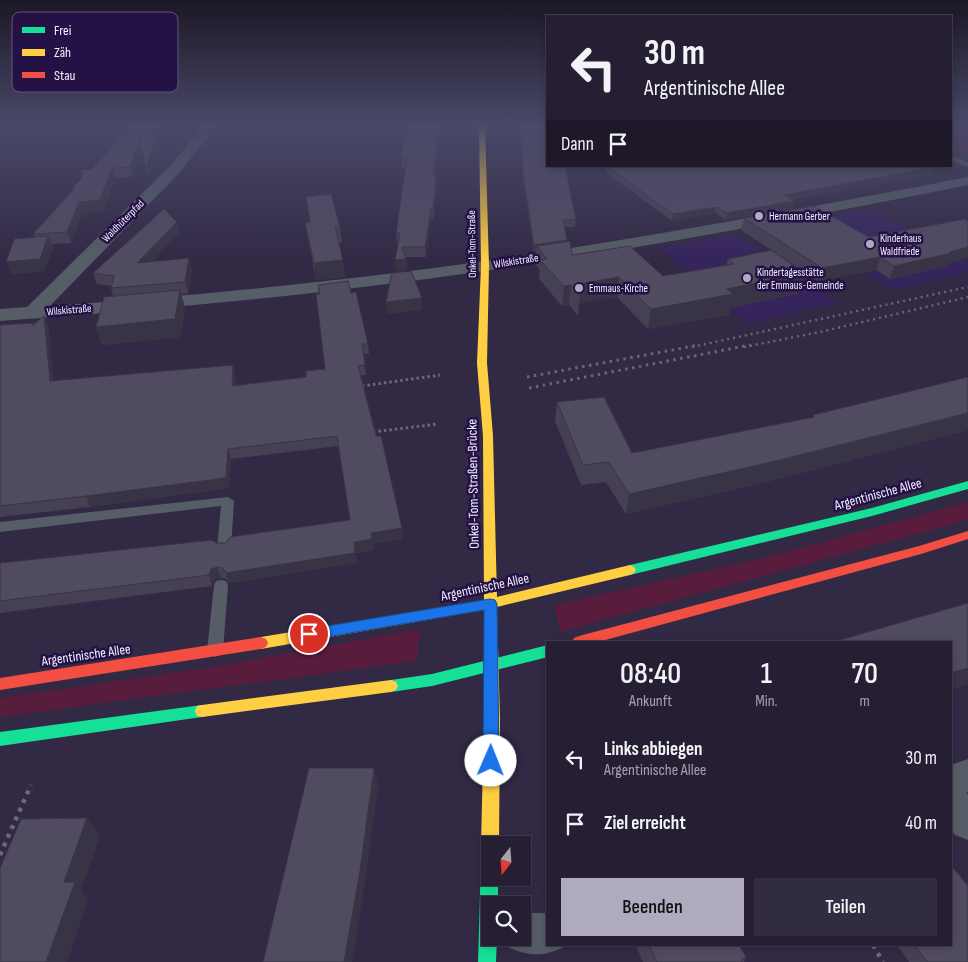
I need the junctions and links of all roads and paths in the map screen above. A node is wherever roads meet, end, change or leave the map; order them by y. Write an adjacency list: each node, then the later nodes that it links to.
1 (174, 170): 5 (street, Waldhüterpfad)
2 (483, 170): 4 (main road, Onkel-Tom-Straße)
3 (968, 181): 4 (street, Wilskistraße)
4 (485, 266): 5 (street, Wilskistraße); 7 (main road, Onkel-Tom-Straße)
5 (32, 313): 6 (street, Wilskistraße)
6 (0, 315)
7 (482, 364): 17 (main road, Onkel-Tom-Straßen-Brücke, bridge)
8 (440, 375): 9 (path)
9 (362, 386)
10 (438, 424): 11 (path)
11 (373, 432)
12 (968, 485): 17 (main road, Argentinische Allee)
13 (0, 527): 15 (lane)
14 (968, 535): 18 (main road)
15 (224, 549)
16 (221, 585): 19 (lane)
17 (490, 604): 19 (main road, Argentinische Allee); 21 (main road)
18 (583, 641)
19 (215, 651): 22 (main road, Argentinische Allee)
20 (546, 651): 21 (main road)
21 (491, 665): 23 (main road); 29 (main road)
22 (0, 684)
23 (0, 739)
24 (968, 775): 25 (street)
25 (952, 782)
26 (31, 785): 30 (path)
27 (952, 803): 28 (street)
28 (968, 822)
29 (490, 836)
30 (0, 855)
31 (546, 934): 32 (street)
32 (531, 936)
33 (874, 946): 34 (path)
34 (883, 962)

